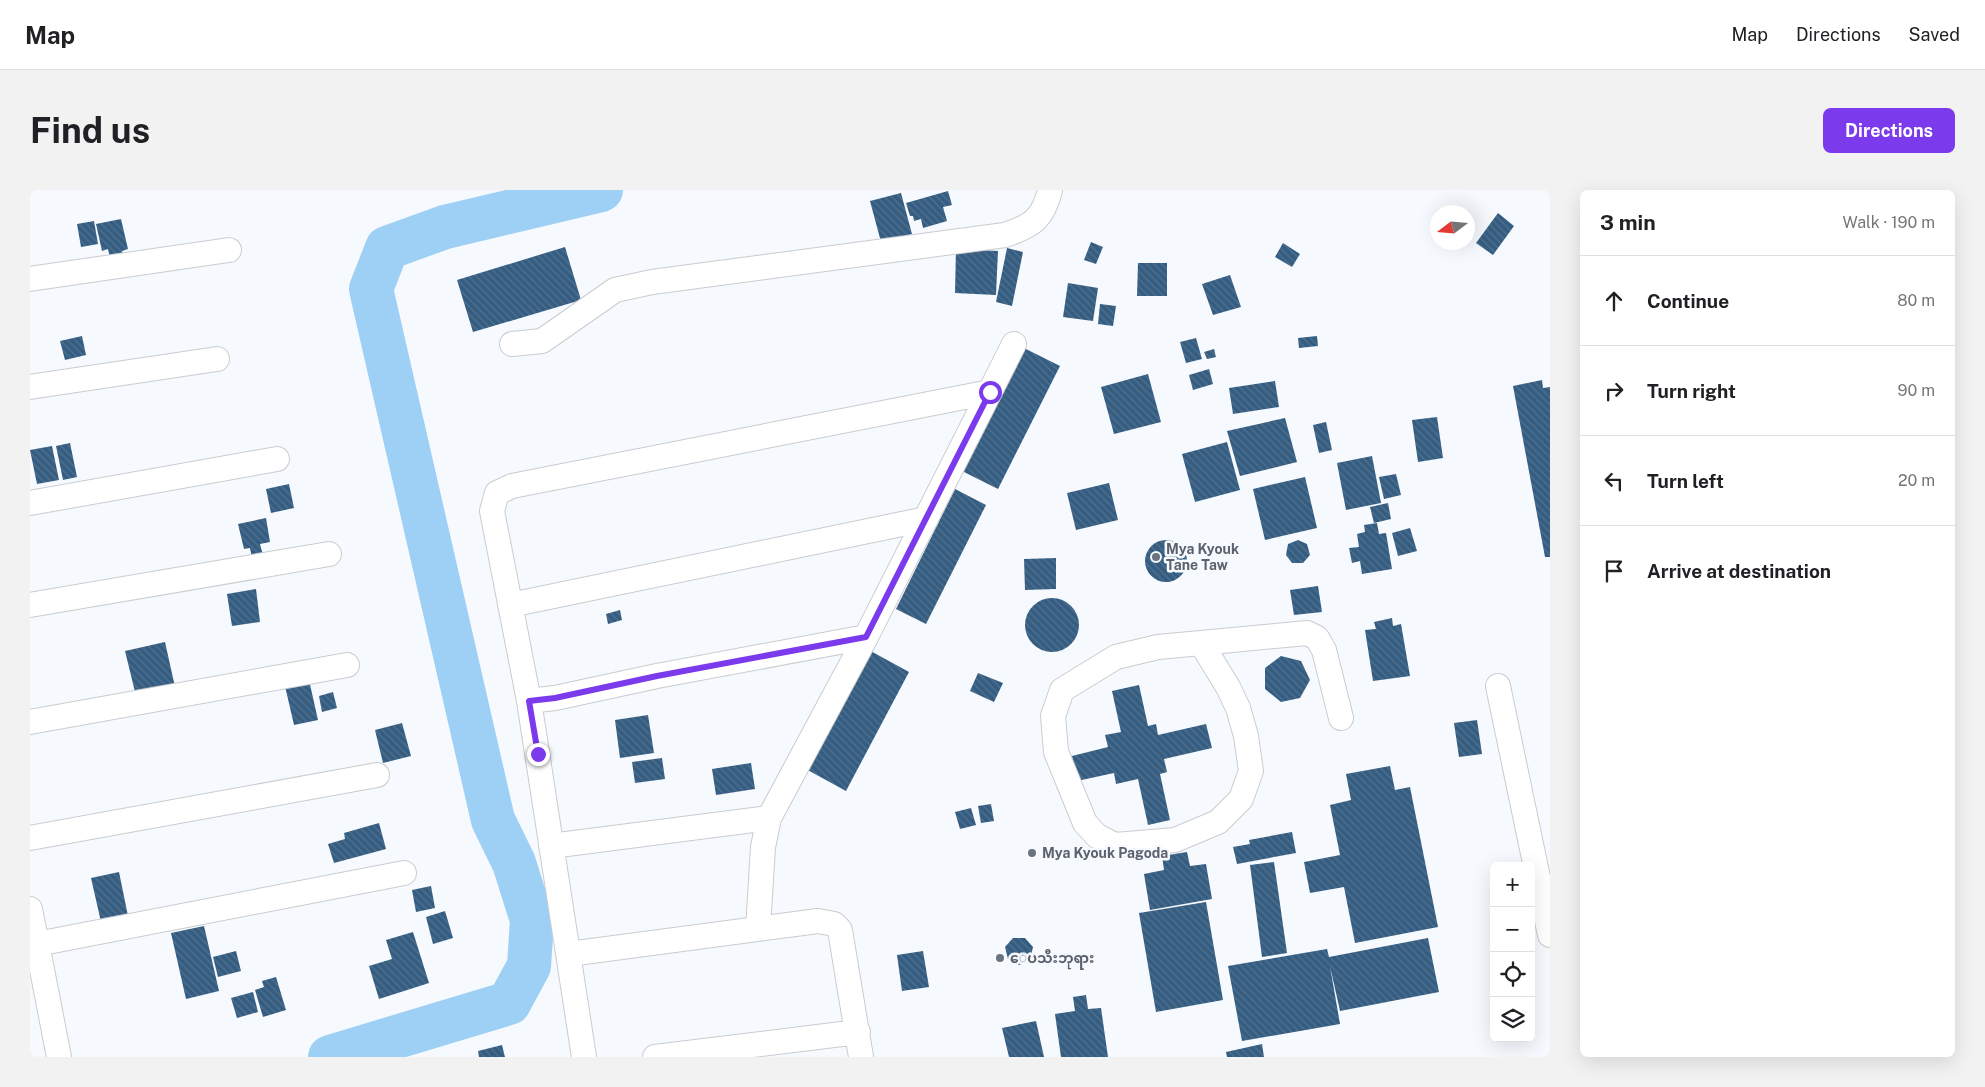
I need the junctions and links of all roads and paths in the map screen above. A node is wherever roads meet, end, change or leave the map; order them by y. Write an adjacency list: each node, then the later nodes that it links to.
1 (1050, 190): 4 (street)
2 (229, 250): 3 (street)
3 (30, 279)
4 (512, 344)
5 (1014, 344): 8 (street)
6 (217, 359): 7 (street)
7 (30, 387)
8 (990, 392): 11 (street); 13 (street)
9 (277, 458): 10 (street)
10 (30, 503)
11 (926, 519): 13 (street); 15 (street)
12 (329, 554): 14 (street)
13 (510, 604): 19 (street)
14 (30, 605)
15 (866, 637): 19 (street); 23 (street)
16 (1201, 643): 16 (street); 20 (street)
17 (348, 666): 21 (street)
18 (1498, 686): 29 (street)
19 (529, 701): 25 (street)
20 (1341, 718)
21 (30, 722)
22 (377, 775): 24 (street)
23 (769, 818): 25 (street); 28 (street)
24 (30, 838)
25 (551, 846): 31 (street)
26 (404, 873): 30 (street)
27 (30, 909): 30 (street)
28 (758, 929): 31 (street); 32 (street)
29 (1550, 935)
30 (37, 944): 33 (street)
31 (569, 954): 34 (street)
32 (858, 1032): 35 (street); 36 (street)
33 (59, 1057)
34 (584, 1057)
35 (655, 1057)
36 (862, 1057)

